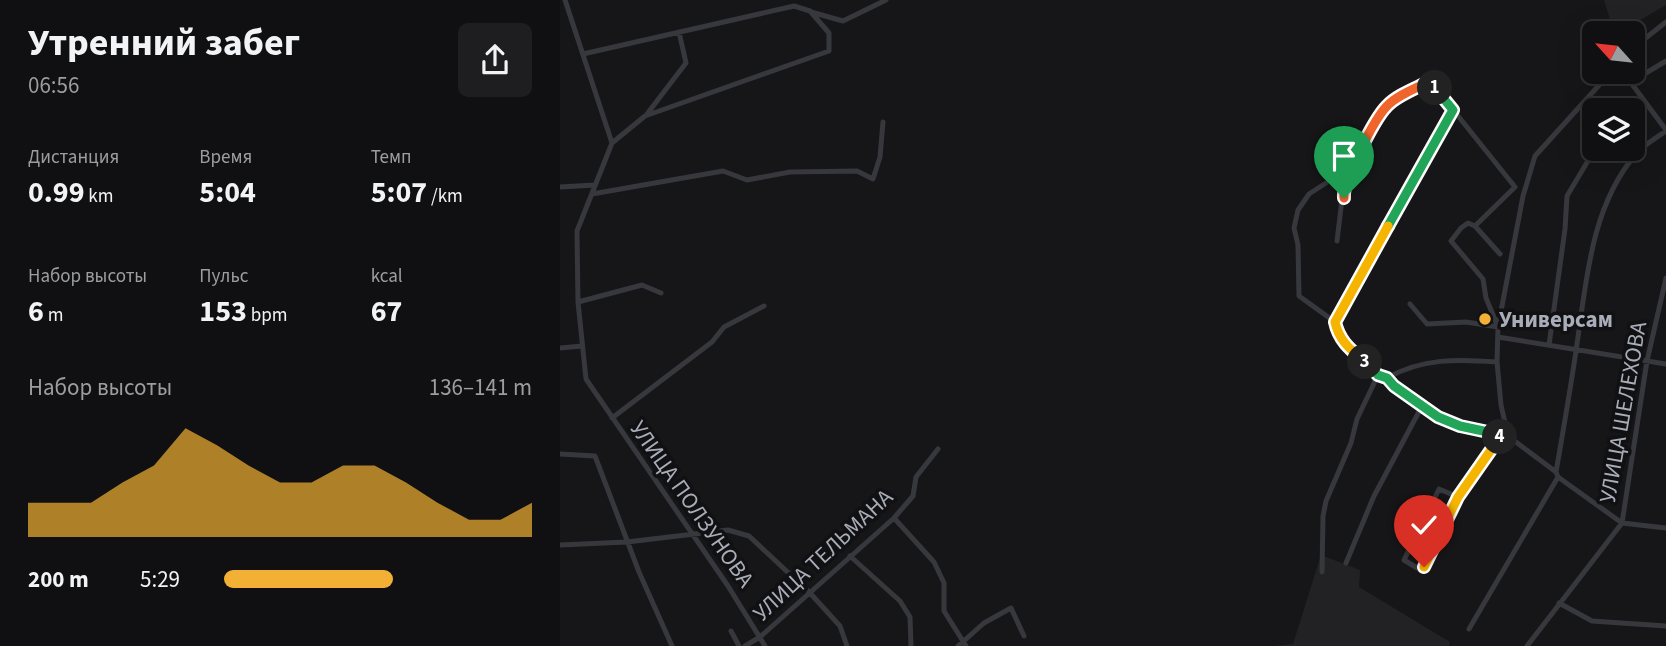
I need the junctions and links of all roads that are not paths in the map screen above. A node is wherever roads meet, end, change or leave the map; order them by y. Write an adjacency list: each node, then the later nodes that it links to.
1 (565, 0): 7 (street)
2 (886, 0): 3 (street)
3 (810, 11): 5 (street); 13 (street)
4 (1666, 22): 6 (street)
5 (679, 32): 7 (street); 13 (street)
6 (1645, 39)
7 (583, 54): 16 (street)
8 (1666, 61): 9 (street)
9 (1645, 74)
10 (1600, 84): 31 (street)
11 (1645, 103): 15 (street)
12 (1453, 110): 22 (street); 23 (street); 30 (street)
13 (645, 116): 16 (street)
14 (883, 122): 21 (street)
15 (1666, 130): 36 (street)
16 (612, 144): 19 (street, УЛИЦА ПОЛЗУНОВА)
17 (1588, 161): 33 (street)
18 (1326, 183): 30 (street)
19 (595, 185): 20 (street); 21 (street, УЛИЦА ПОЛЗУНОВА)
20 (560, 187)
21 (592, 194): 27 (street, УЛИЦА ПОЛЗУНОВА)
22 (1475, 226): 24 (street); 31 (street)
23 (1337, 241)
24 (1500, 254)
25 (1666, 278): 37 (street, УЛИЦА ШЕЛЕХОВА)
26 (661, 293): 27 (street)
27 (578, 302): 34 (street, УЛИЦА ПОЛЗУНОВА)
28 (1410, 304): 31 (street)
29 (764, 306): 43 (street, УЛИЦА ПОЛЗУНОВА)
30 (1335, 322): 40 (street)
31 (1498, 327): 32 (street)
32 (1498, 337): 33 (street); 38 (street)
33 (1549, 345): 36 (street)
34 (582, 346): 35 (street); 43 (street, УЛИЦА ПОЛЗУНОВА)
35 (560, 348)
36 (1576, 350): 37 (street); 47 (street)
37 (1647, 360): 39 (street); 50 (street, УЛИЦА ШЕЛЕХОВА)
38 (1497, 362): 41 (street); 44 (street)
39 (1666, 364)
40 (1378, 375): 41 (street); 57 (street)
41 (1387, 378): 42 (street)
42 (1422, 406): 44 (street); 56 (street)
43 (611, 418): 52 (street, УЛИЦА ПОЛЗУНОВА)
44 (1505, 436): 47 (street); 48 (street)
45 (938, 449): 49 (street, УЛИЦА ТЕЛЬМАНА)
46 (560, 454): 53 (street)
47 (1557, 475): 50 (street); 61 (street)
48 (1458, 497): 48 (street)
49 (894, 518): 55 (street, УЛИЦА ТЕЛЬМАНА); 65 (street)
50 (1622, 523): 51 (street); 59 (street, УЛИЦА ШЕЛЕХОВА)
51 (1666, 528)
52 (693, 535): 53 (street); 58 (street); 64 (street, УЛИЦА ПОЛЗУНОВА)
53 (627, 542): 54 (street); 66 (street)
54 (560, 545)
55 (850, 556): 58 (street, УЛИЦА ТЕЛЬМАНА); 71 (street)
56 (1346, 563)
57 (1322, 572)
58 (810, 593): 64 (street, УЛИЦА ТЕЛЬМАНА); 70 (street)
59 (1559, 603): 60 (street); 72 (street, УЛИЦА ШЕЛЕХОВА)
60 (1666, 626)
61 (1469, 629)
62 (731, 631): 67 (street, УЛИЦА ТЕЛЬМАНА)
63 (1024, 636): 65 (street)
64 (760, 637): 68 (street, УЛИЦА ТЕЛЬМАНА); 69 (street, УЛИЦА ПОЛЗУНОВА)
65 (962, 644)
66 (672, 646)
67 (739, 646)
68 (745, 646)
69 (765, 646)
70 (848, 646)
71 (911, 646)
72 (1527, 646)

